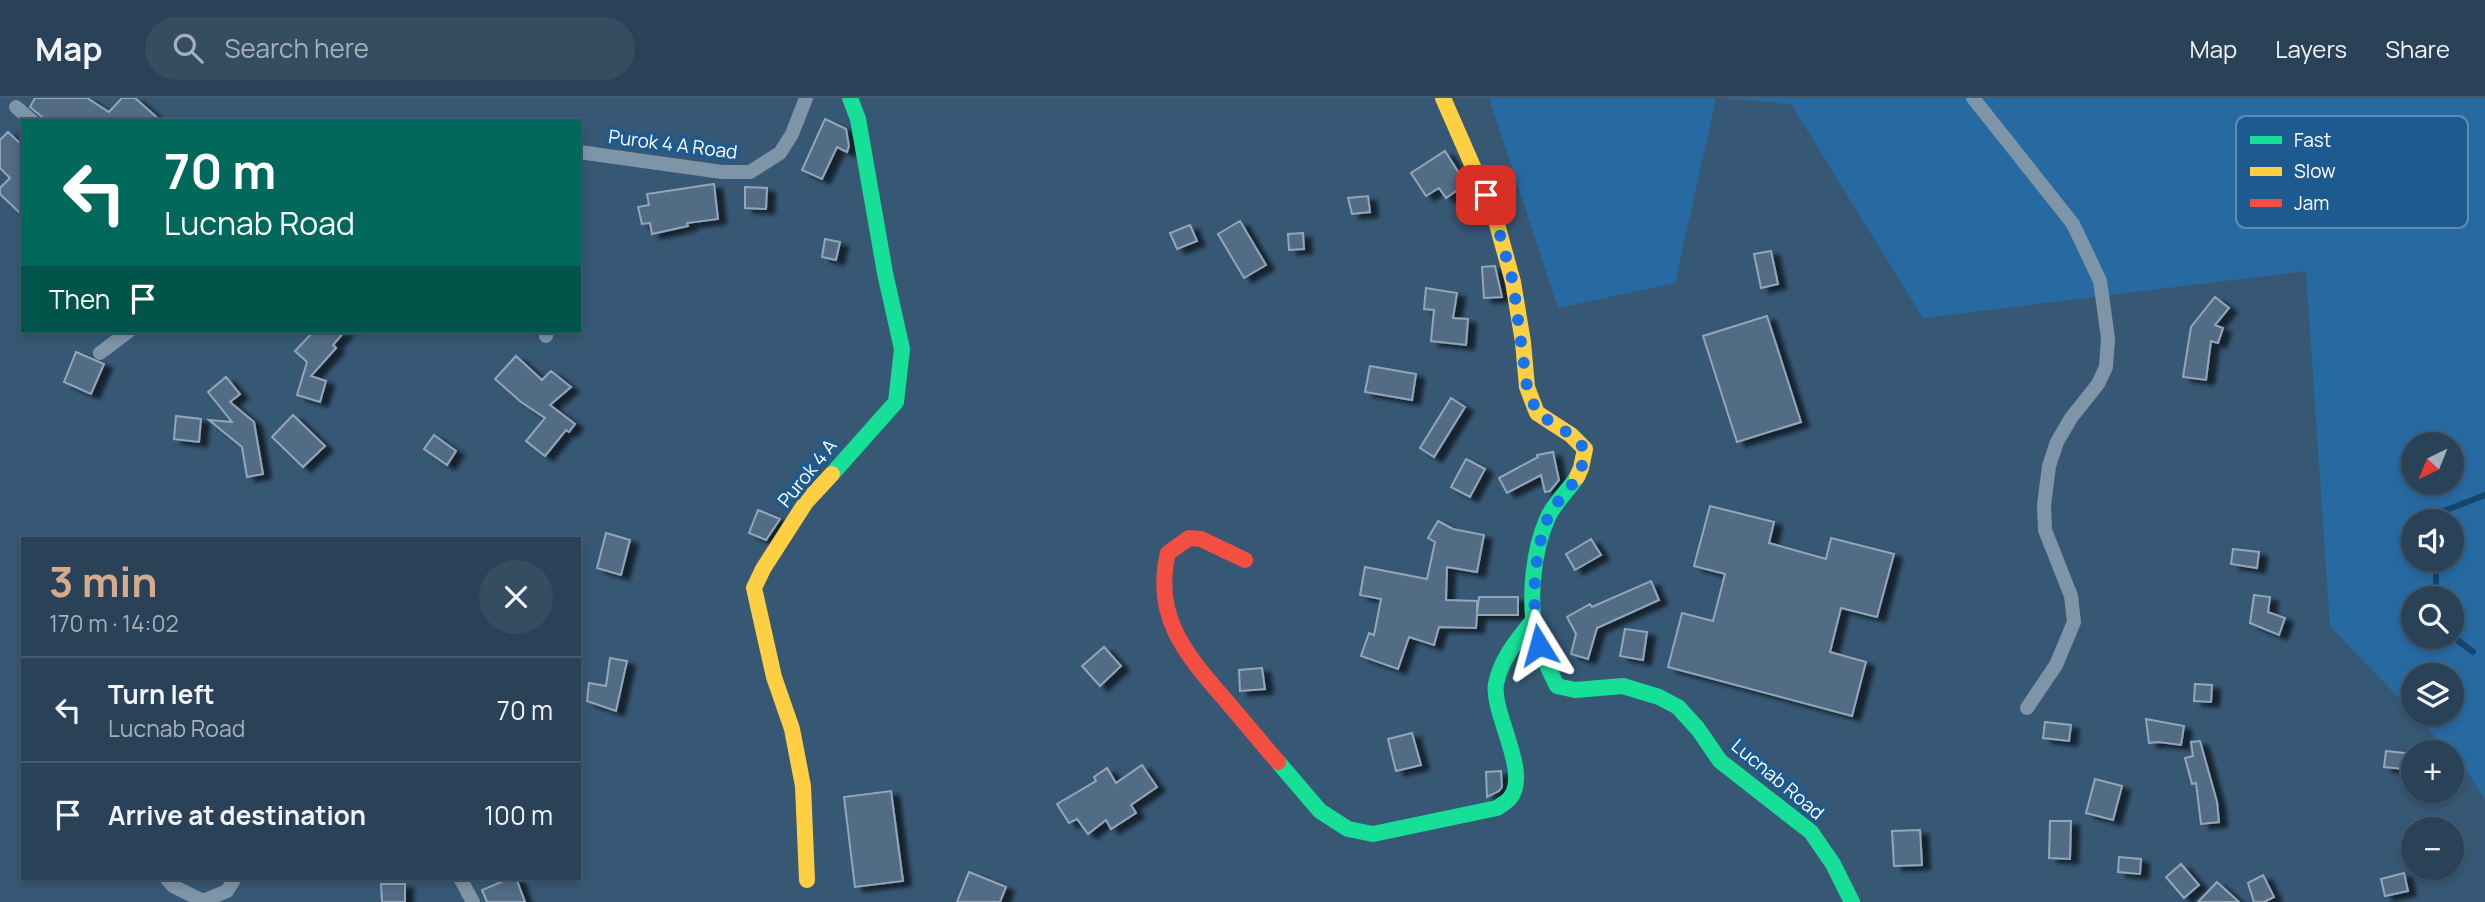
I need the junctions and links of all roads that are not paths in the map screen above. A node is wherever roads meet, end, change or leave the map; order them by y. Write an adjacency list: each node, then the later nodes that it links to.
1 (806, 98): 7 (street, Purok 4 A Road)
2 (850, 98): 16 (street, Purok 4 A)
3 (1443, 98): 11 (street, Lucnab Road)
4 (1973, 98): 12 (street)
5 (16, 107): 6 (street)
6 (30, 119)
7 (581, 152)
8 (126, 333): 9 (street)
9 (100, 353)
10 (1245, 560): 11 (street)
11 (1534, 619): 18 (street, Lucnab Road)
12 (2027, 708)
13 (168, 880): 14 (street)
14 (233, 880)
15 (461, 880): 17 (street)
16 (807, 880)
17 (473, 902)
18 (1852, 902)

